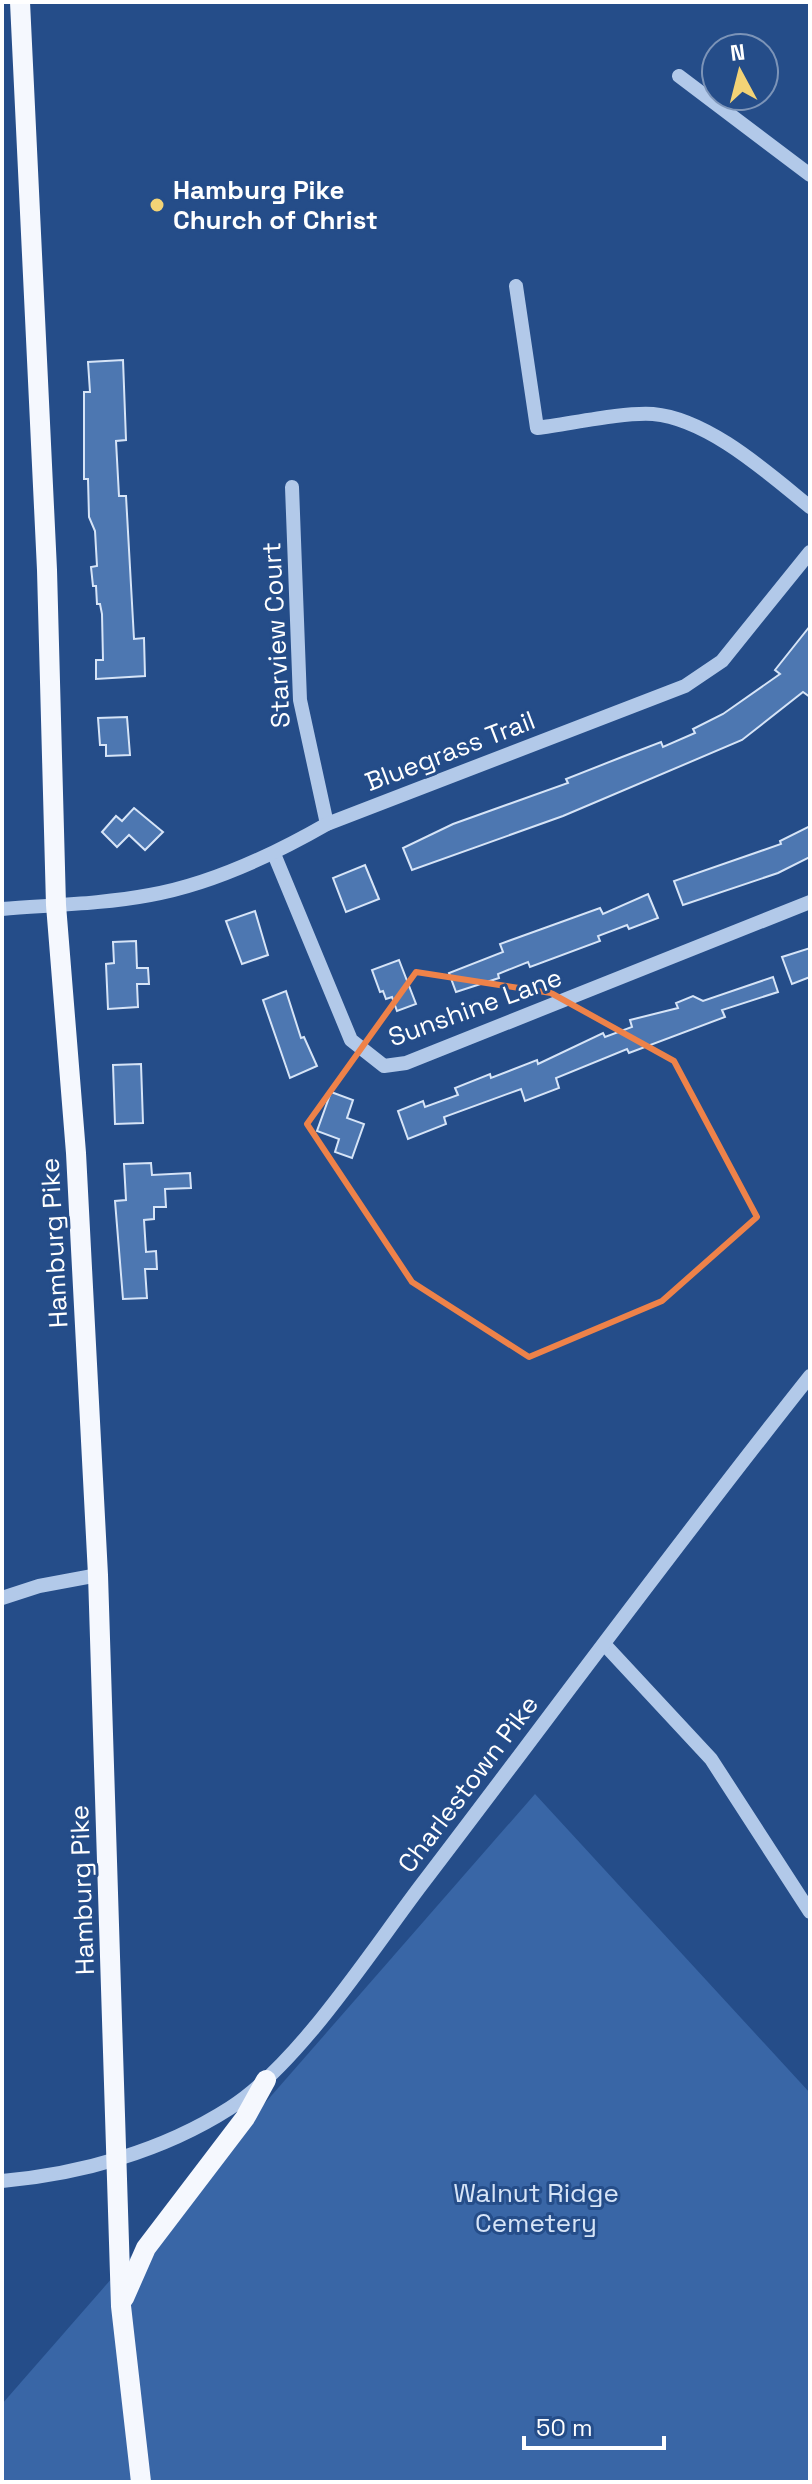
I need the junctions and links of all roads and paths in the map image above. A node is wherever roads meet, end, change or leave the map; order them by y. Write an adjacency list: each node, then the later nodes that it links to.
1 (20, 2): 11 (main road, Hamburg Pike)
2 (679, 76): 3 (street)
3 (810, 175)
4 (516, 286): 6 (street)
5 (292, 487): 8 (street, Starview Court)
6 (810, 507)
7 (810, 552): 8 (street, Bluegrass Trail)
8 (327, 824): 9 (street, Bluegrass Trail)
9 (274, 854): 10 (street, Sunshine Lane); 11 (street, Bluegrass Trail)
10 (810, 902)
11 (56, 905): 12 (street, Bluegrass Trail); 14 (main road, Hamburg Pike)
12 (2, 909)
13 (810, 1376): 16 (street, Charlestown Pike)
14 (98, 1575): 15 (street); 19 (main road, Hamburg Pike)
15 (2, 1598)
16 (605, 1645): 17 (street); 18 (street, Charlestown Pike)
17 (810, 1912)
18 (266, 2080): 19 (street, Charlestown Pike); 21 (main road)
19 (114, 2160): 20 (street, Charlestown Pike); 21 (main road, Hamburg Pike)
20 (3, 2182)
21 (121, 2306): 22 (main road, Hamburg Pike)
22 (141, 2482)

